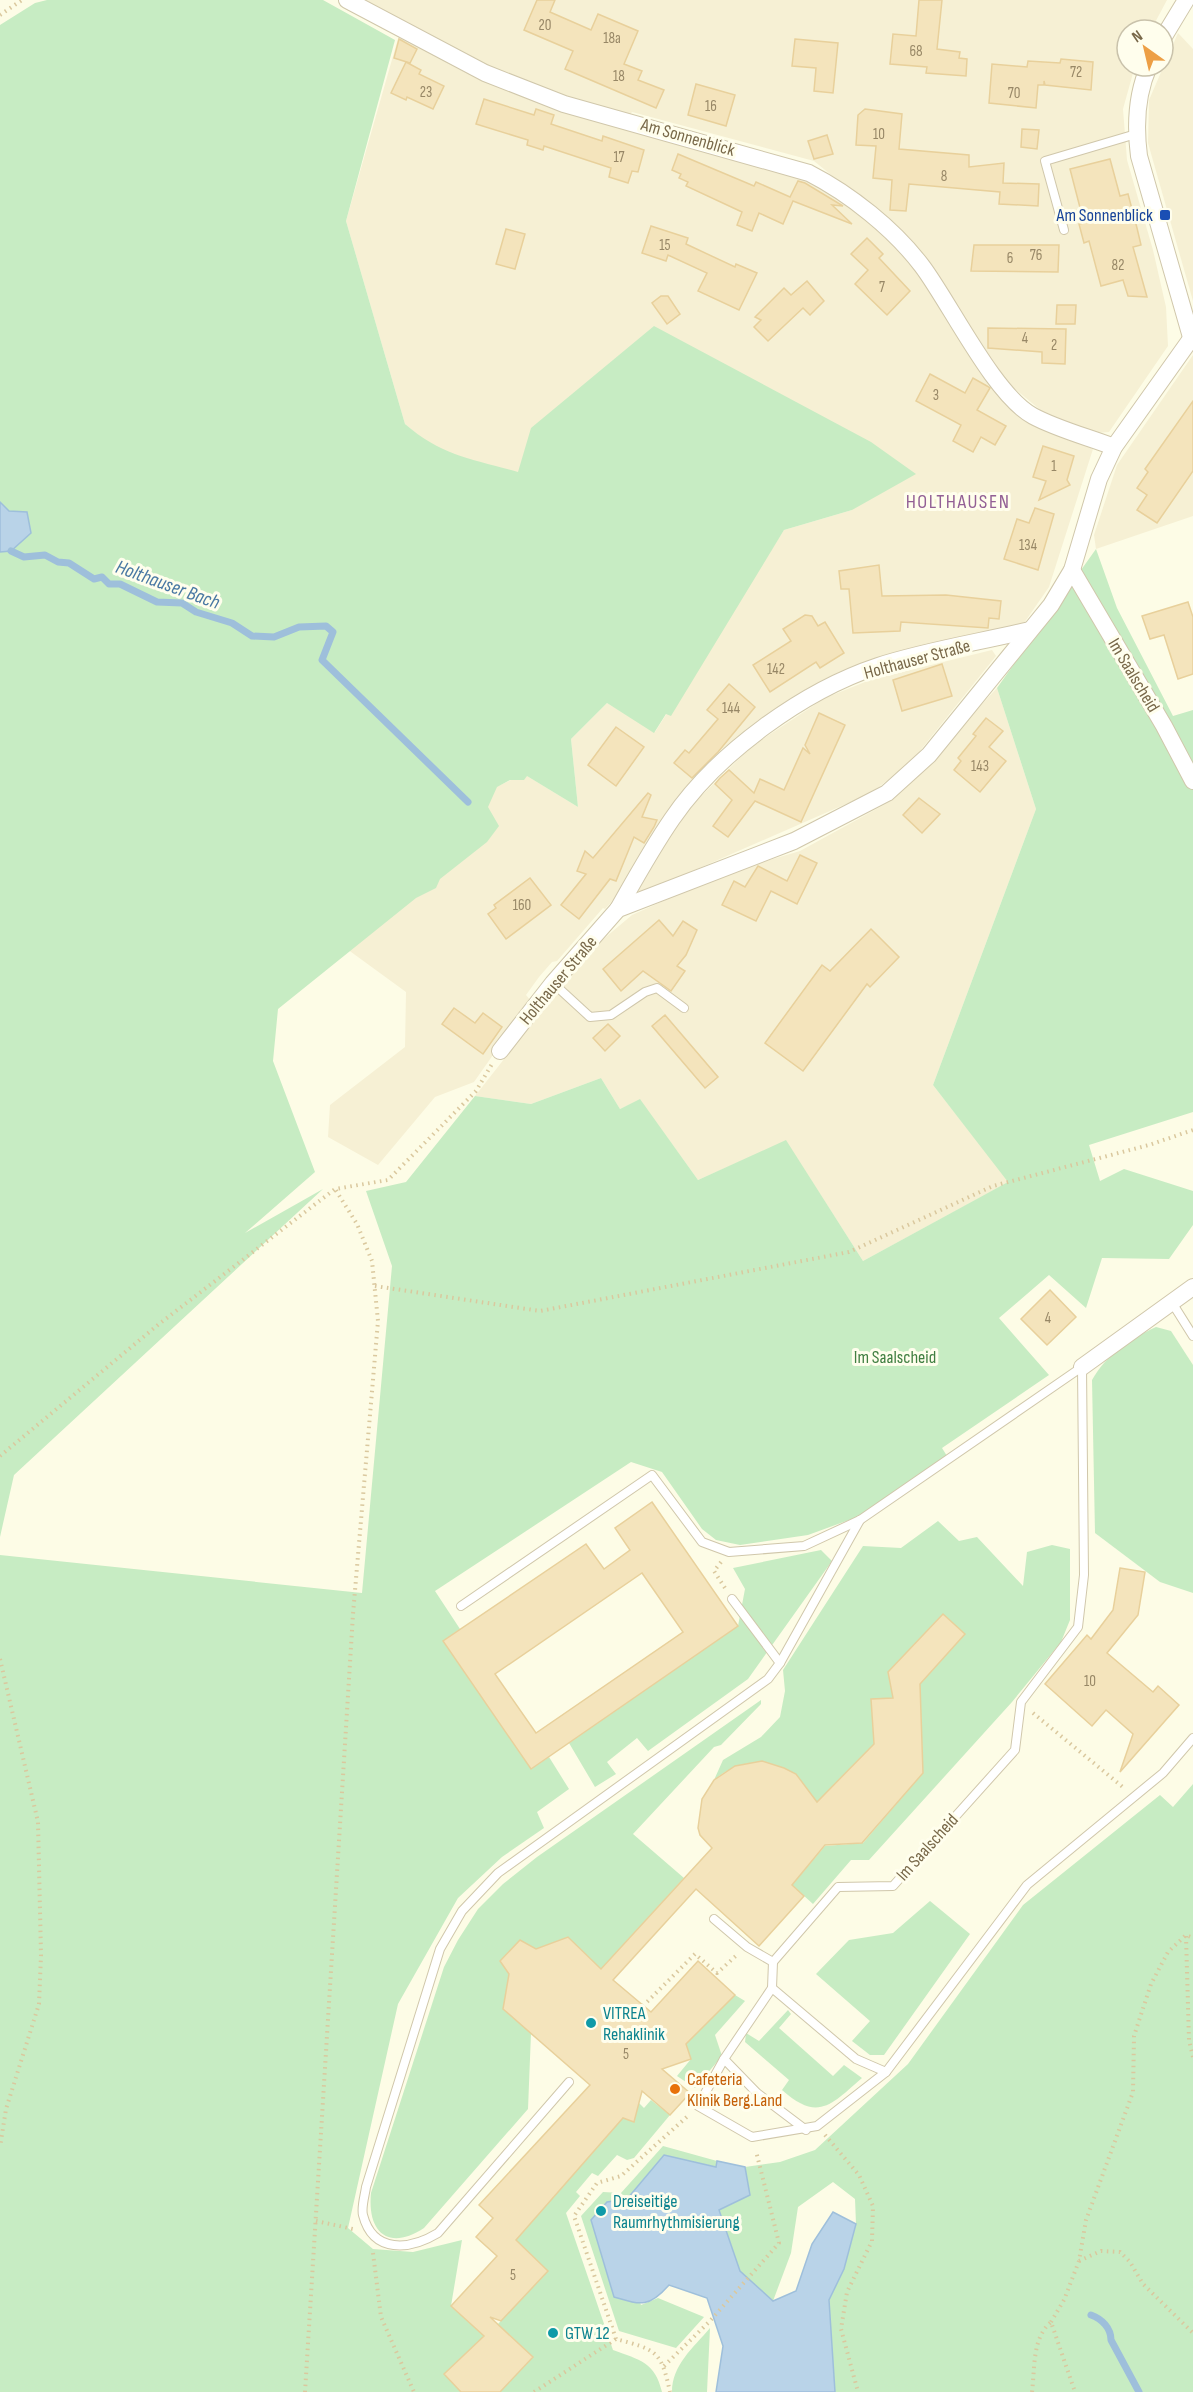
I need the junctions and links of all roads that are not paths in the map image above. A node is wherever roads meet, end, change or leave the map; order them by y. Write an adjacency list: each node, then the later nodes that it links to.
1 (347, 0): 8 (street, Am Sonnenblick)
2 (1186, 0): 3 (street)
3 (1175, 18)
4 (1144, 78): 5 (street)
5 (1136, 134): 6 (lane); 7 (street)
6 (1064, 230)
7 (1192, 336): 8 (street, Holthauser Straße)
8 (1114, 447): 9 (street, Holthauser Straße)
9 (1072, 570): 10 (street, Holthauser Straße); 11 (street, Im Saalscheid)
10 (1030, 630): 12 (street, Holthauser Straße); 12 (street, Holthauser Straße)
11 (1193, 781)
12 (618, 909): 13 (street, Holthauser Straße)
13 (553, 983): 14 (lane); 15 (street, Holthauser Straße)
14 (684, 1008)
15 (500, 1051)
16 (1193, 1287): 17 (street)
17 (1171, 1301): 18 (lane); 19 (street)
18 (1193, 1336)
19 (1082, 1367): 20 (lane); 26 (lane, Im Saalscheid)
20 (860, 1520): 22 (lane); 23 (lane)
21 (732, 1599): 23 (lane)
22 (461, 1606)
23 (780, 1663): 30 (lane)
24 (1193, 1738): 29 (lane)
25 (714, 1920): 26 (lane)
26 (773, 1962): 27 (lane)
27 (772, 1988): 28 (lane); 29 (lane)
28 (724, 2059): 31 (lane); 31 (lane)
29 (886, 2072): 31 (lane)
30 (569, 2082)
31 (806, 2130)

